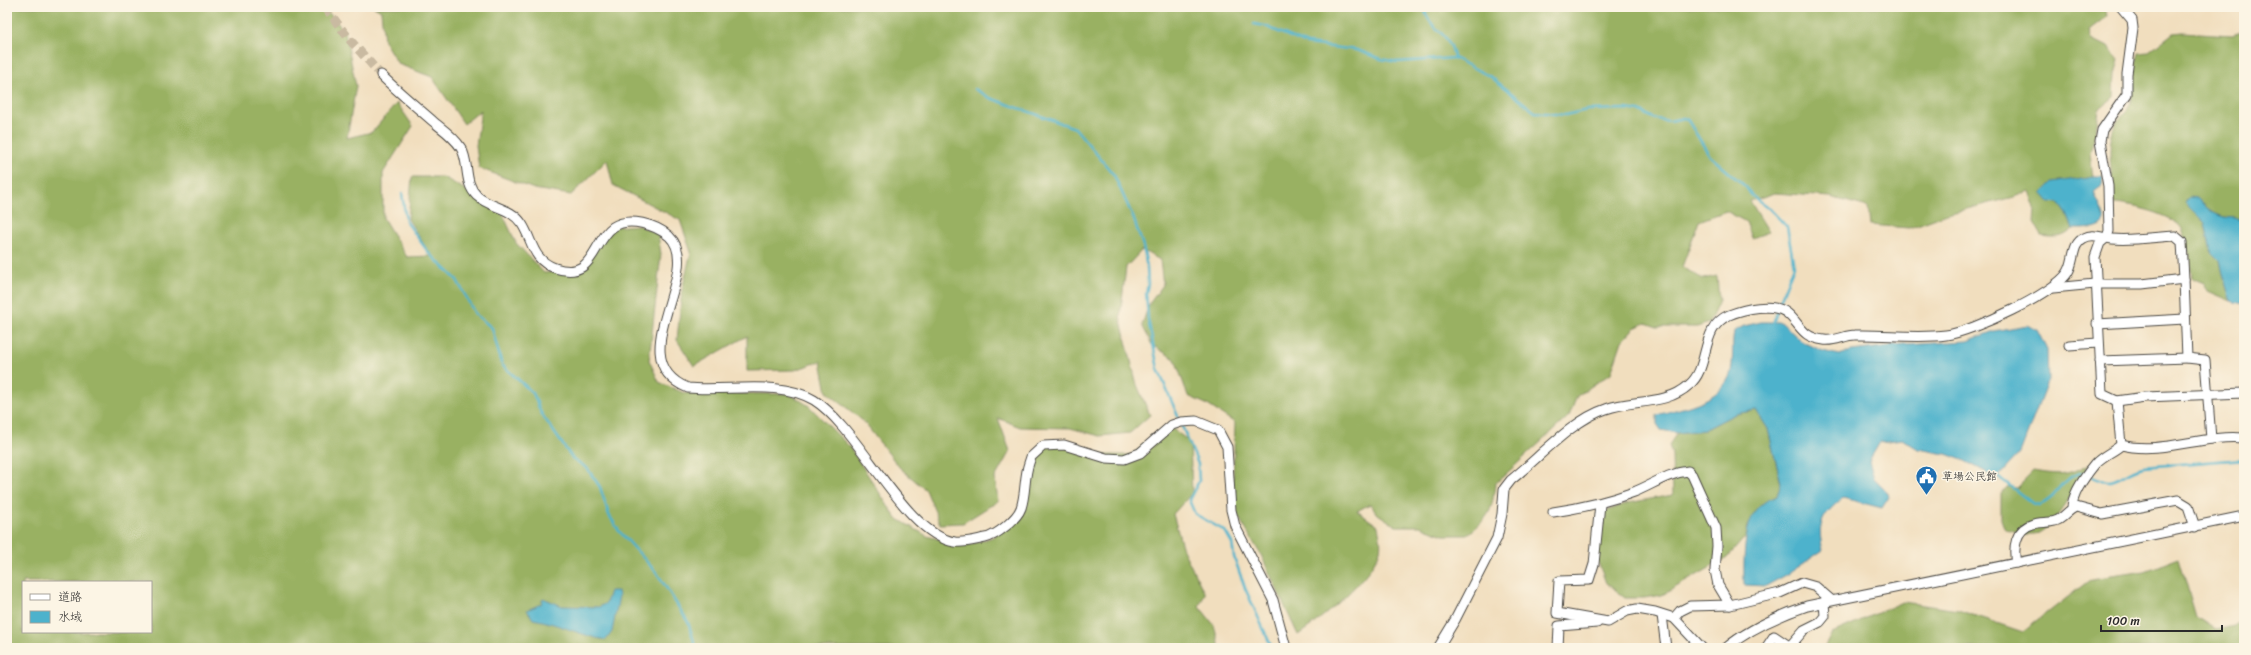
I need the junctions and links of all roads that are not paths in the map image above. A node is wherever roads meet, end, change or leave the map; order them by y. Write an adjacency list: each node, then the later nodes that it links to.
1 (2121, 7): 3 (street)
2 (381, 74): 31 (street)
3 (2107, 237): 4 (street); 5 (street); 6 (street)
4 (2184, 279): 5 (street); 7 (street)
5 (2095, 284): 6 (street); 8 (street)
6 (2053, 288): 32 (street)
7 (2186, 319): 8 (street); 11 (street)
8 (2097, 324): 9 (street)
9 (2098, 342): 10 (street); 12 (street)
10 (2069, 345)
11 (2187, 358): 12 (street); 14 (street)
12 (2100, 361): 15 (street)
13 (2244, 393): 14 (street)
14 (2206, 394): 15 (street); 17 (street)
15 (2117, 401): 18 (street)
16 (2244, 438): 17 (street)
17 (2210, 439): 18 (street)
18 (2121, 445): 20 (street)
19 (1600, 504): 21 (street); 26 (street); 29 (street)
20 (2072, 508): 23 (street); 24 (street)
21 (1553, 512)
22 (2244, 516): 23 (street)
23 (2195, 527): 24 (street)
24 (2016, 563): 25 (street)
25 (1828, 601): 26 (street); 30 (street); 36 (street)
26 (1730, 605): 28 (street)
27 (1662, 616): 28 (street); 29 (street); 34 (street)
28 (1674, 618): 35 (street)
29 (1608, 622): 33 (street)
30 (1791, 647): 37 (street)
31 (1286, 648)
32 (1438, 648)
33 (1558, 648)
34 (1666, 648)
35 (1702, 648)
36 (1726, 648)
37 (1766, 648)

